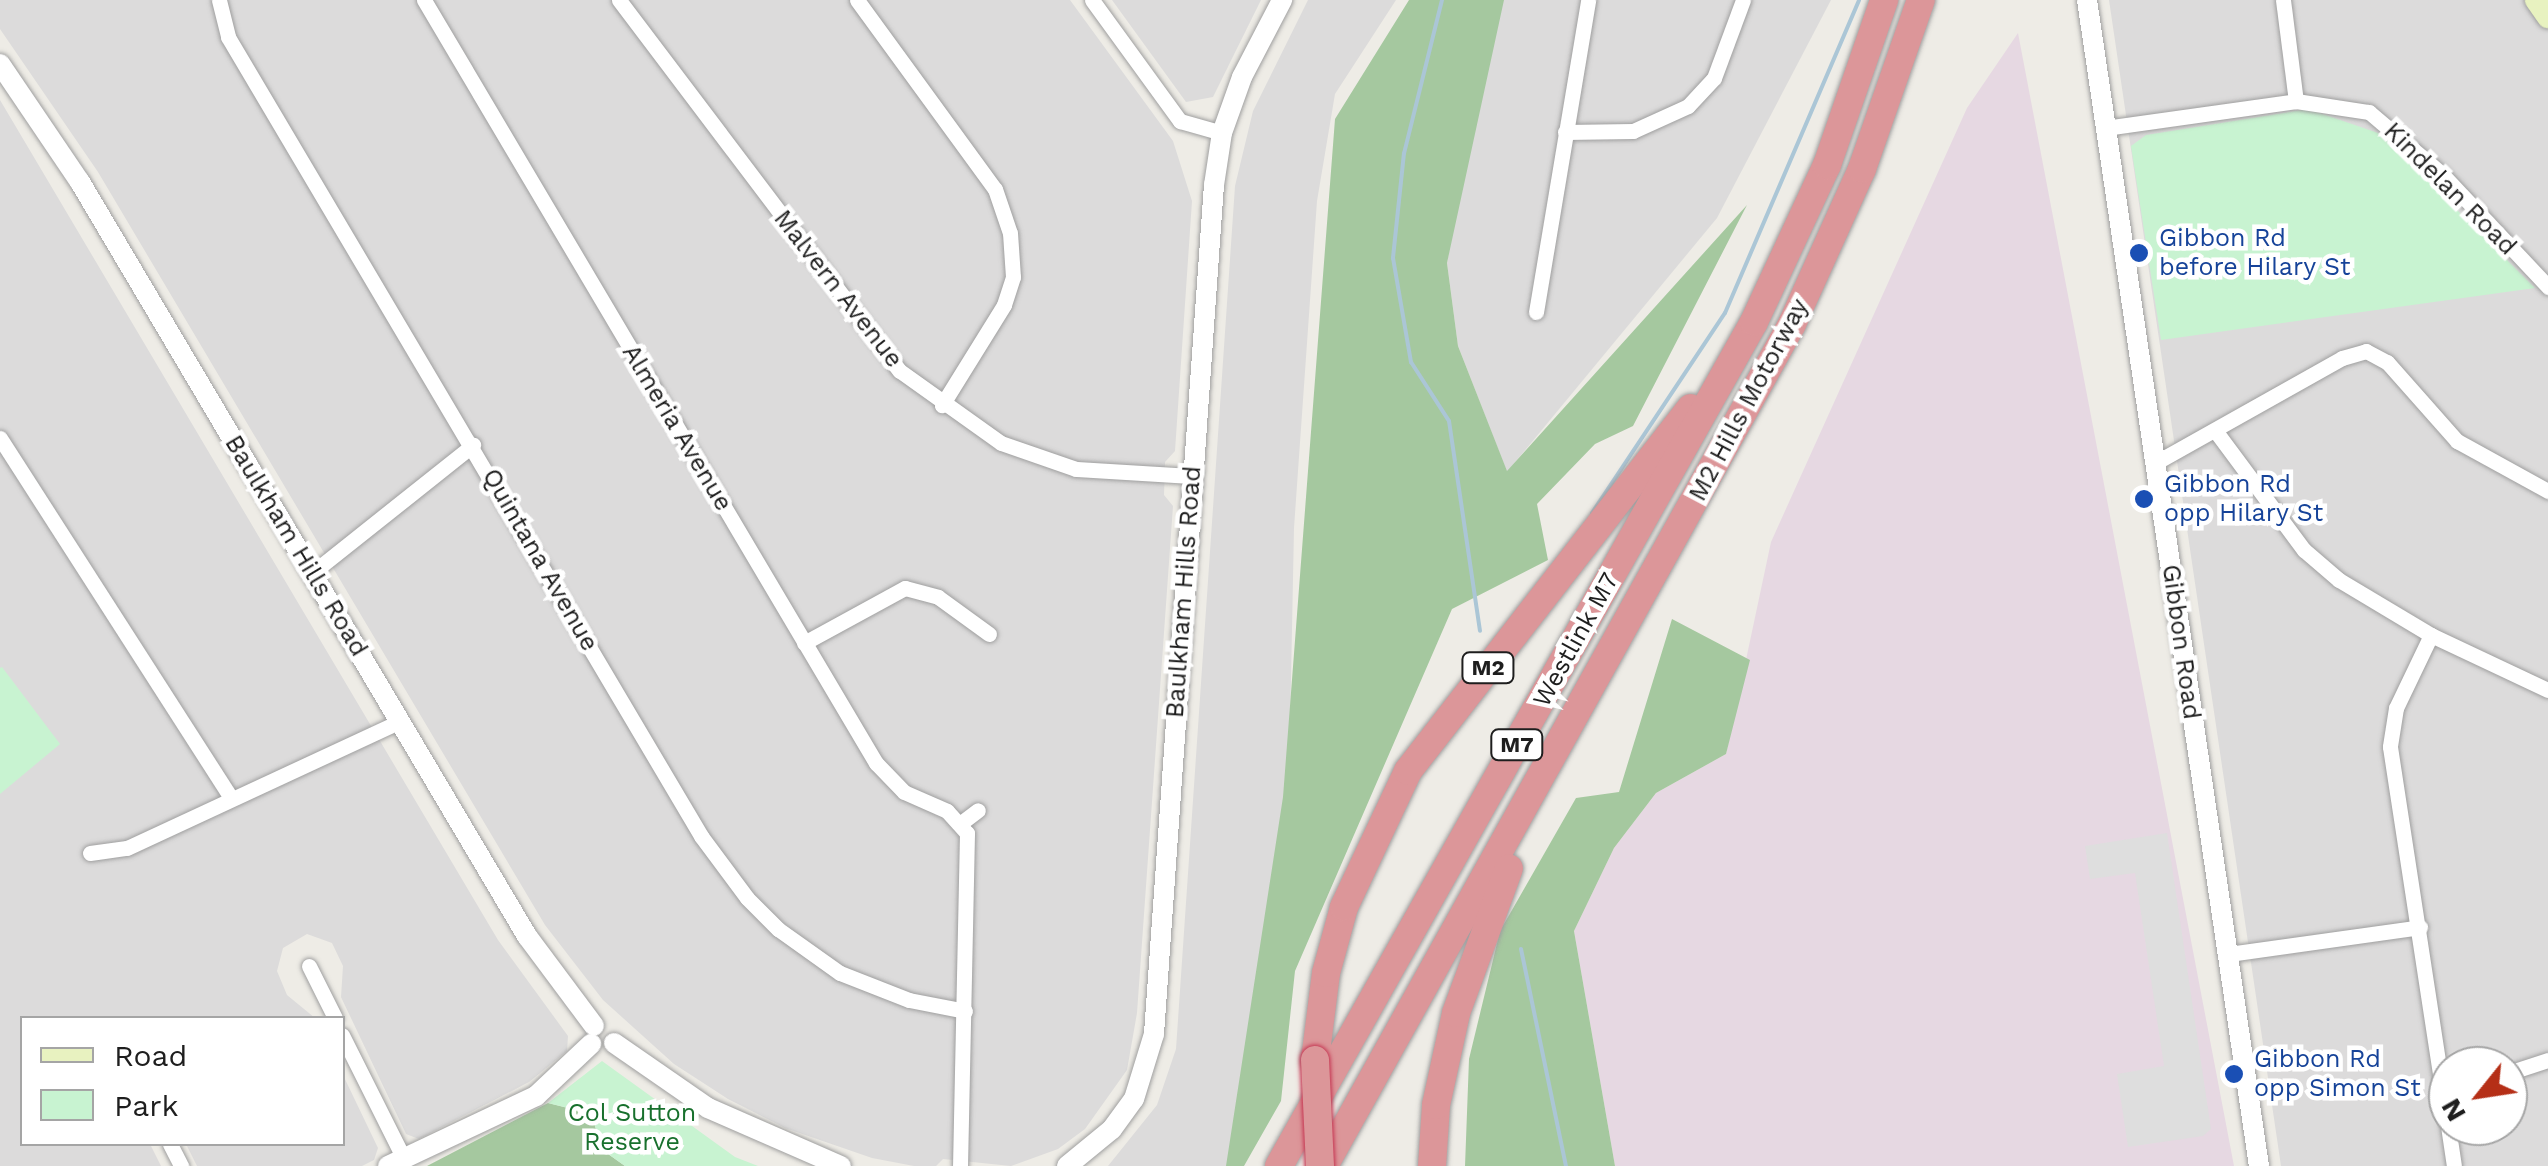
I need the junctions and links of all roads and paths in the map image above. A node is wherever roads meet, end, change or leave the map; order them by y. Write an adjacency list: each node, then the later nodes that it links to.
1 (218, 0): 26 (street, Quintana Avenue)
2 (424, 0): 33 (street, Almeria Avenue)
3 (620, 0): 23 (street, Malvern Avenue)
4 (857, 0): 23 (street)
5 (1092, 0): 19 (street)
6 (1282, 0): 19 (street, Baulkham Hills Road)
7 (1588, 0): 18 (street)
8 (1743, 0): 18 (street)
9 (1884, 0): 22 (highway, M2 Hills Motorway / M2)
10 (1921, 0): 36 (highway, M2 Hills Motorway)
11 (2087, 0): 17 (street, Gibbon Road)
12 (2283, 0): 16 (street)
13 (2536, 0): 14 (main road)
14 (2548, 17)
15 (0, 64): 30 (street, Baulkham Hills Road)
16 (2296, 101): 17 (street, Kindelan Road); 20 (street, Kindelan Road)
17 (2106, 128): 27 (street, Gibbon Road)
18 (1565, 132): 21 (street)
19 (1222, 133): 28 (street, Baulkham Hills Road)
20 (2548, 287)
21 (1536, 312)
22 (1754, 322): 53 (highway, Westlink M7 / M7); 54 (highway, M2, bridge)
23 (942, 406): 28 (street, Malvern Avenue)
24 (2217, 434): 27 (street); 29 (street); 32 (street)
25 (0, 438): 37 (street)
26 (474, 446): 30 (street); 44 (street, Quintana Avenue)
27 (2155, 463): 42 (street, Gibbon Road)
28 (1192, 476): 52 (street, Baulkham Hills Road)
29 (2548, 491)
30 (312, 573): 35 (street, Baulkham Hills Road)
31 (989, 634): 33 (street)
32 (2431, 636): 34 (street); 41 (street)
33 (804, 643): 39 (street, Almeria Avenue)
34 (2548, 690)
35 (400, 721): 37 (street); 46 (street, Baulkham Hills Road)
36 (1539, 782): 54 (highway, M7); 55 (highway)
37 (232, 798): 40 (street)
38 (978, 810): 39 (street)
39 (961, 823): 44 (street)
40 (90, 853)
41 (2420, 926): 42 (street); 48 (street)
42 (2229, 954): 56 (street, Gibbon Road)
43 (309, 966): 45 (street)
44 (965, 1011): 51 (street)
45 (333, 1016)
46 (593, 1035): 49 (street); 50 (street, Baulkham Hills Road)
47 (345, 1041): 49 (street)
48 (2439, 1046)
49 (396, 1162)
50 (841, 1166)
51 (960, 1166)
52 (1067, 1166)
53 (1278, 1166)
54 (1322, 1166)
55 (1432, 1166)
56 (2259, 1166)

